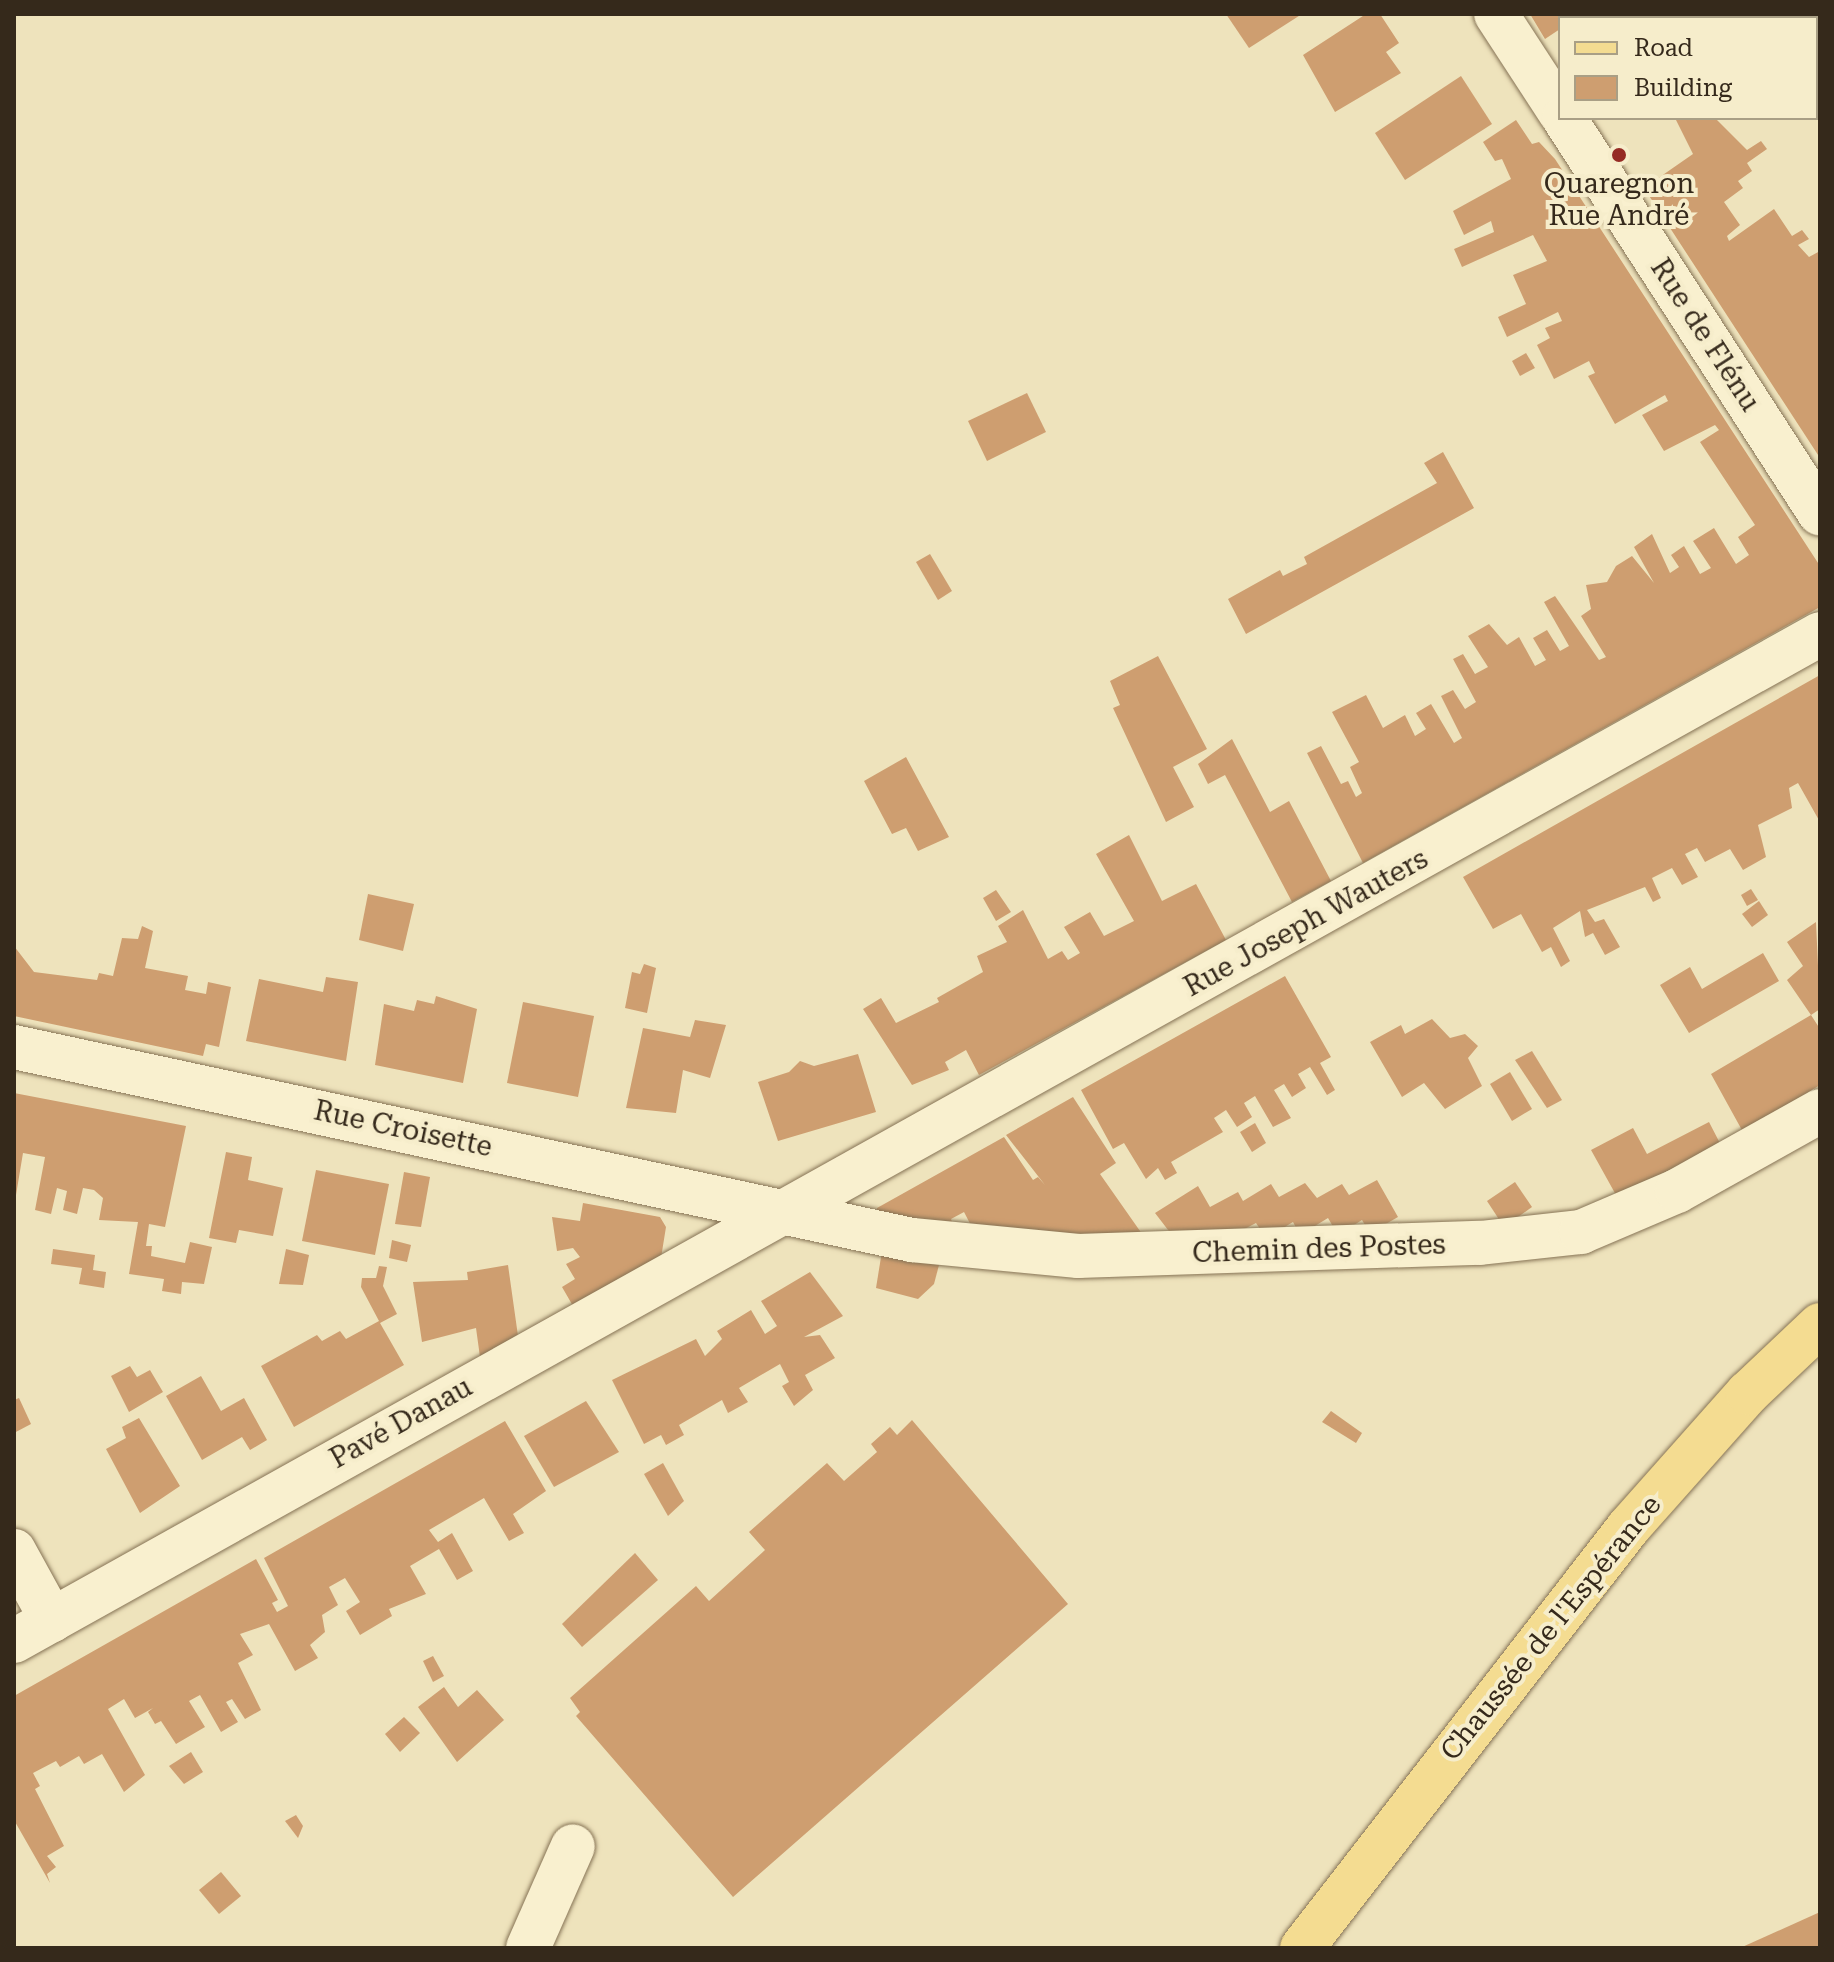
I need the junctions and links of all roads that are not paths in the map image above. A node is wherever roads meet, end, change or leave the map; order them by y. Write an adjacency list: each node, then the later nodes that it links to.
1 (1496, 14): 2 (street)
2 (1558, 109)
3 (1565, 120): 4 (street, Rue de Flénu)
4 (1820, 513)
5 (1820, 634): 8 (street, Rue Joseph Wauters)
6 (14, 1047): 8 (street, Rue Croisette)
7 (1820, 1111): 8 (street, Chemin des Postes)
8 (792, 1211): 11 (street, Pavé Danau)
9 (1820, 1325): 15 (main road, Chaussée de l'Espérance)
10 (14, 1551): 11 (street)
11 (52, 1620): 12 (street, Pavé Danau)
12 (14, 1641)
13 (573, 1846): 14 (street)
14 (528, 1948)
15 (1302, 1948)

